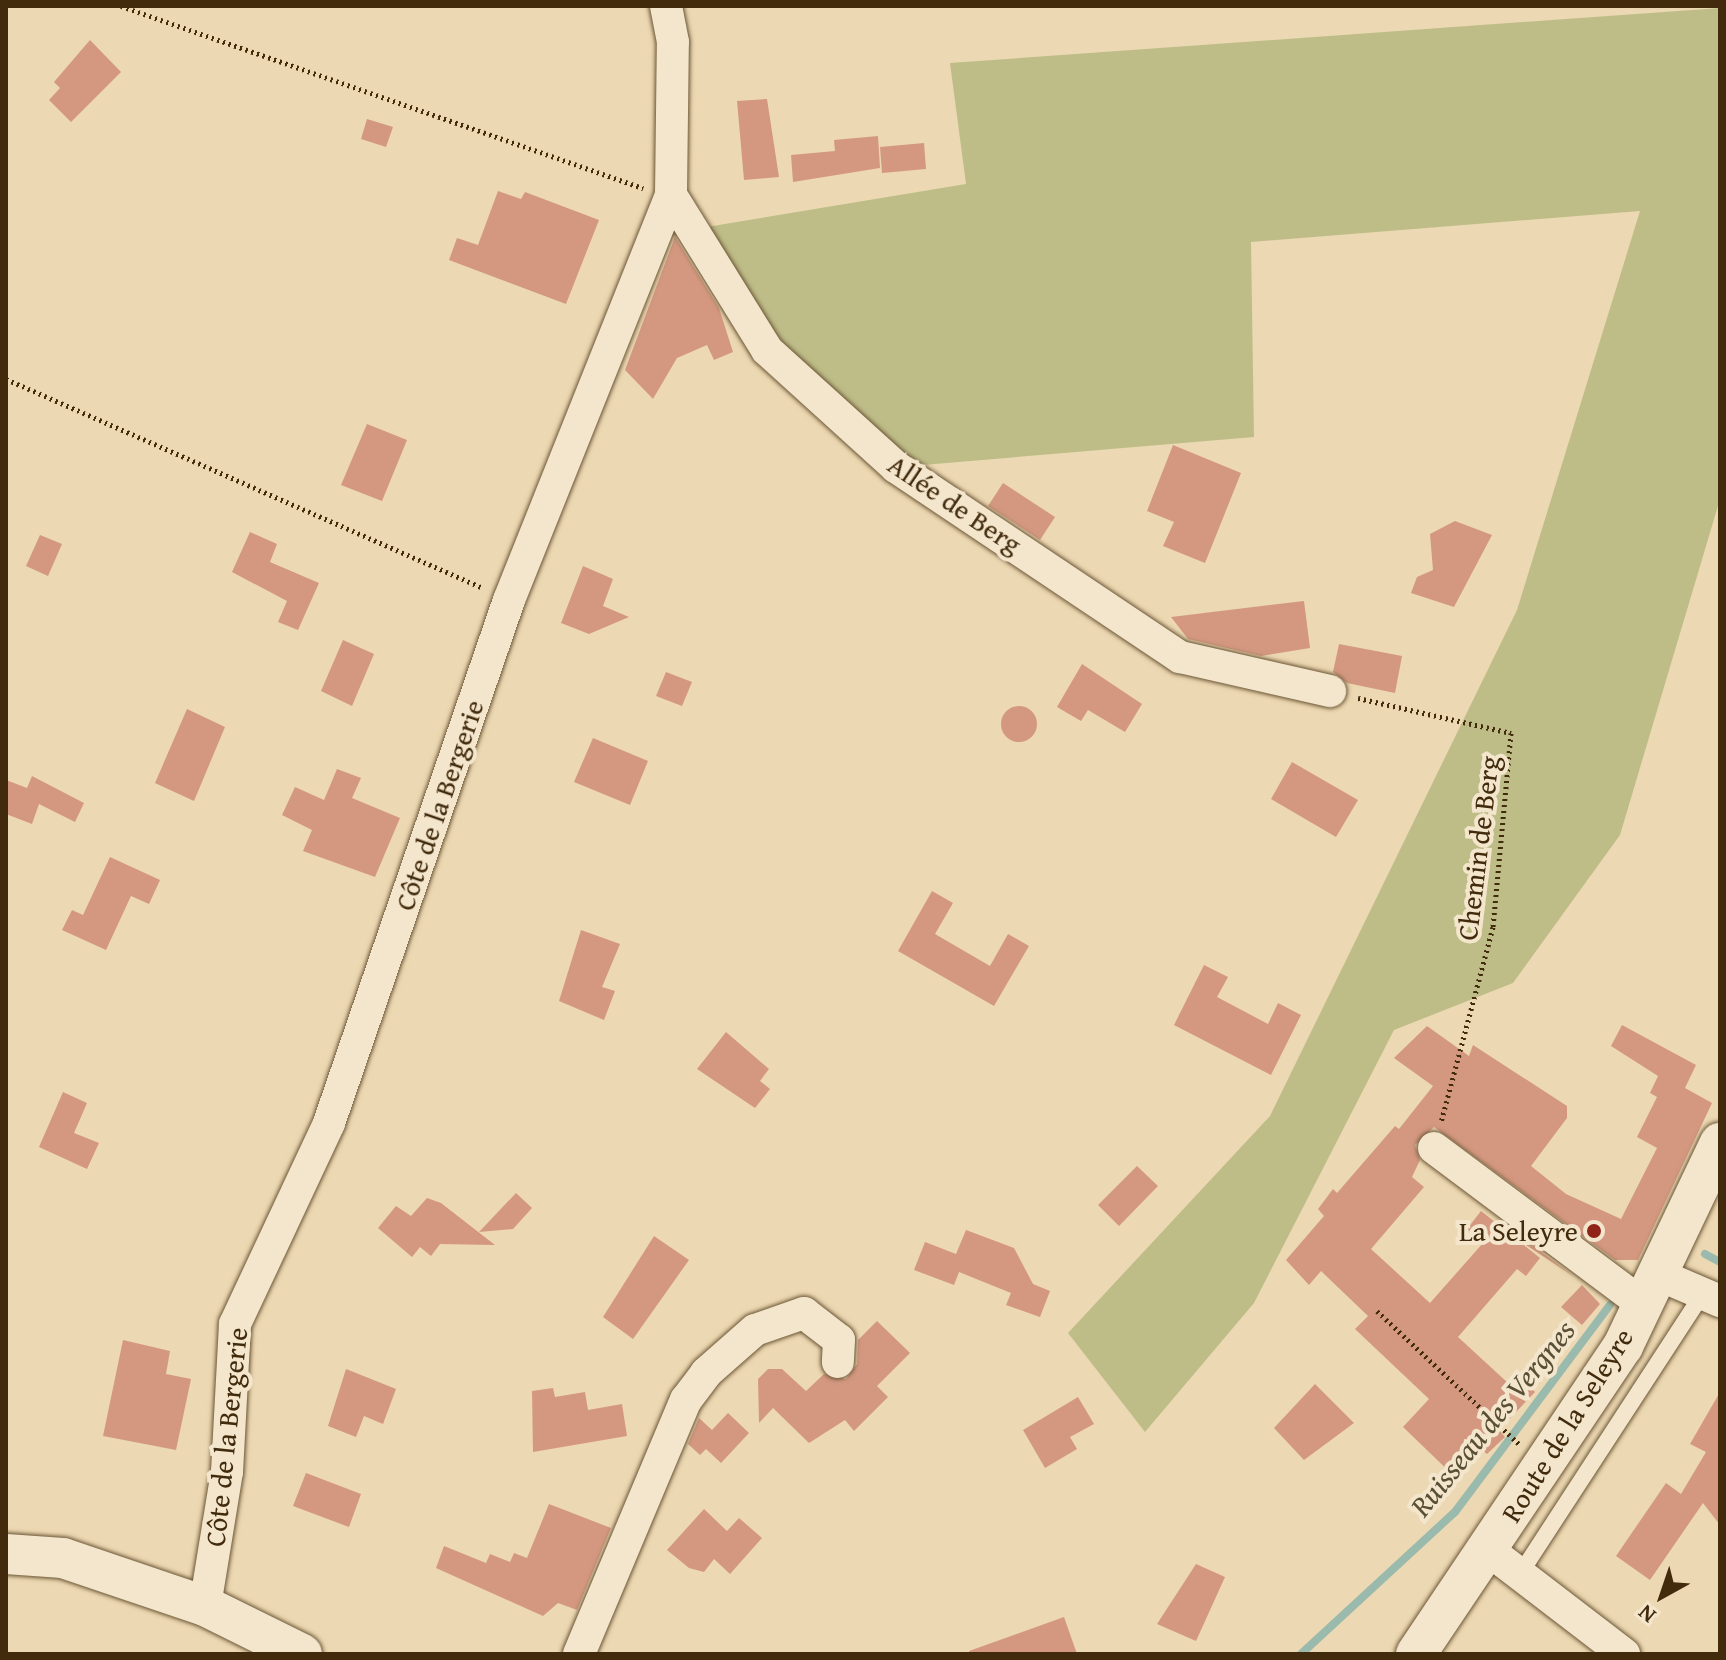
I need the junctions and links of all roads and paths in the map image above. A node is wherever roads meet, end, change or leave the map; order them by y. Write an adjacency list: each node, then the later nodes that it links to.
1 (121, 6): 3 (path)
2 (666, 6): 3 (street, Côte de la Bergerie)
3 (671, 195): 5 (street, Côte de la Bergerie); 6 (street, Allée de Berg)
4 (6, 379): 5 (path)
5 (509, 600): 17 (street, Côte de la Bergerie)
6 (1330, 691): 8 (path, Chemin de Berg)
7 (1720, 1143): 9 (street, Route de la Seleyre)
8 (1434, 1148): 9 (street)
9 (1649, 1288): 10 (street); 13 (street, Route de la Seleyre)
10 (1712, 1296): 16 (lane)
11 (1377, 1311): 13 (path)
12 (838, 1362): 19 (street)
13 (1543, 1466): 14 (street, Route de la Seleyre)
14 (1487, 1549): 16 (street); 20 (street, Route de la Seleyre)
15 (6, 1554): 17 (street)
16 (1520, 1574): 21 (street)
17 (205, 1606): 18 (street)
18 (302, 1654)
19 (579, 1654)
20 (1416, 1654)
21 (1624, 1654)

